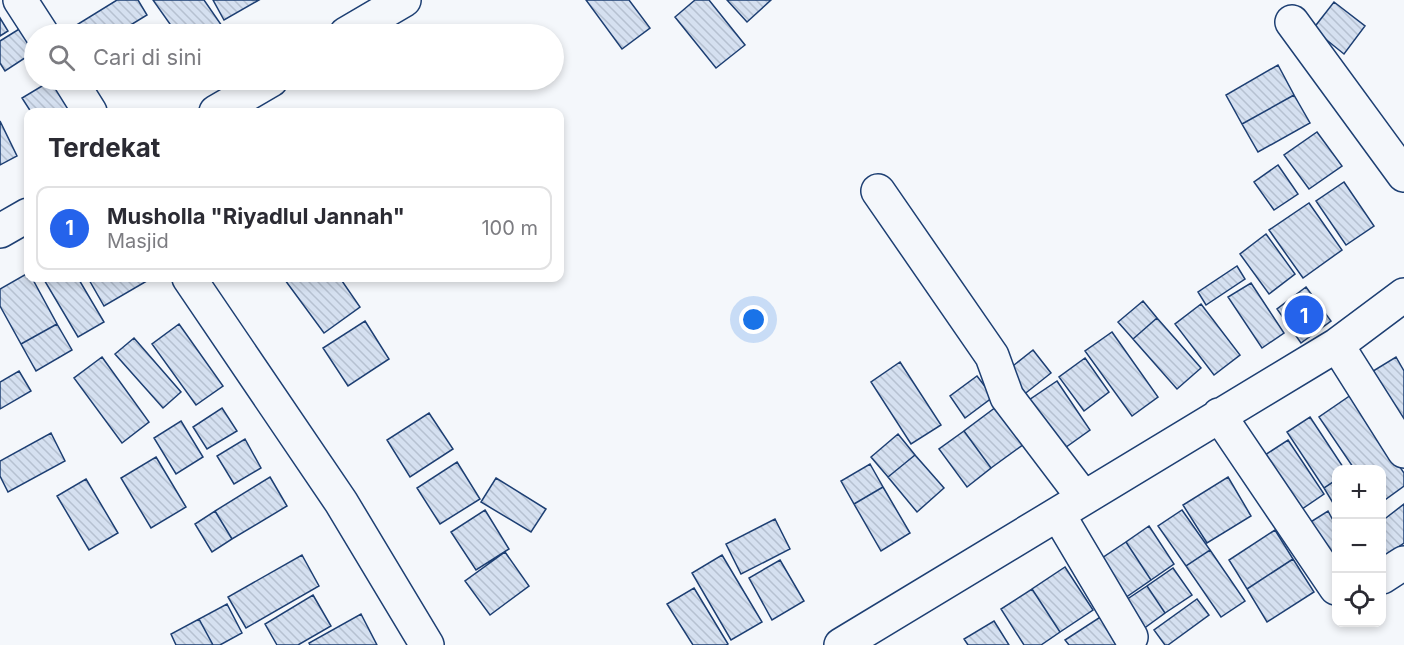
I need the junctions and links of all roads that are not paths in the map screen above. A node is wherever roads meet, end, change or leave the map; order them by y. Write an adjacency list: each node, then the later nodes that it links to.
1 (20, 0): 4 (street)
2 (404, 0): 5 (street)
3 (1292, 22): 10 (street)
4 (36, 24)
5 (363, 24)
6 (76, 90): 8 (street)
7 (254, 90): 9 (street)
8 (87, 108)
9 (223, 108)
10 (1404, 175)
11 (878, 191): 19 (street)
12 (24, 217): 13 (street)
13 (0, 231)
14 (192, 282): 24 (street)
15 (1404, 295): 16 (street)
16 (1337, 345): 17 (street); 18 (street)
17 (1219, 415): 19 (street); 22 (street)
18 (1404, 451)
19 (1071, 506): 23 (street); 25 (street)
20 (1404, 563): 21 (street)
21 (1386, 574)
22 (1332, 582)
23 (1131, 637)
24 (427, 645)
25 (841, 645)

